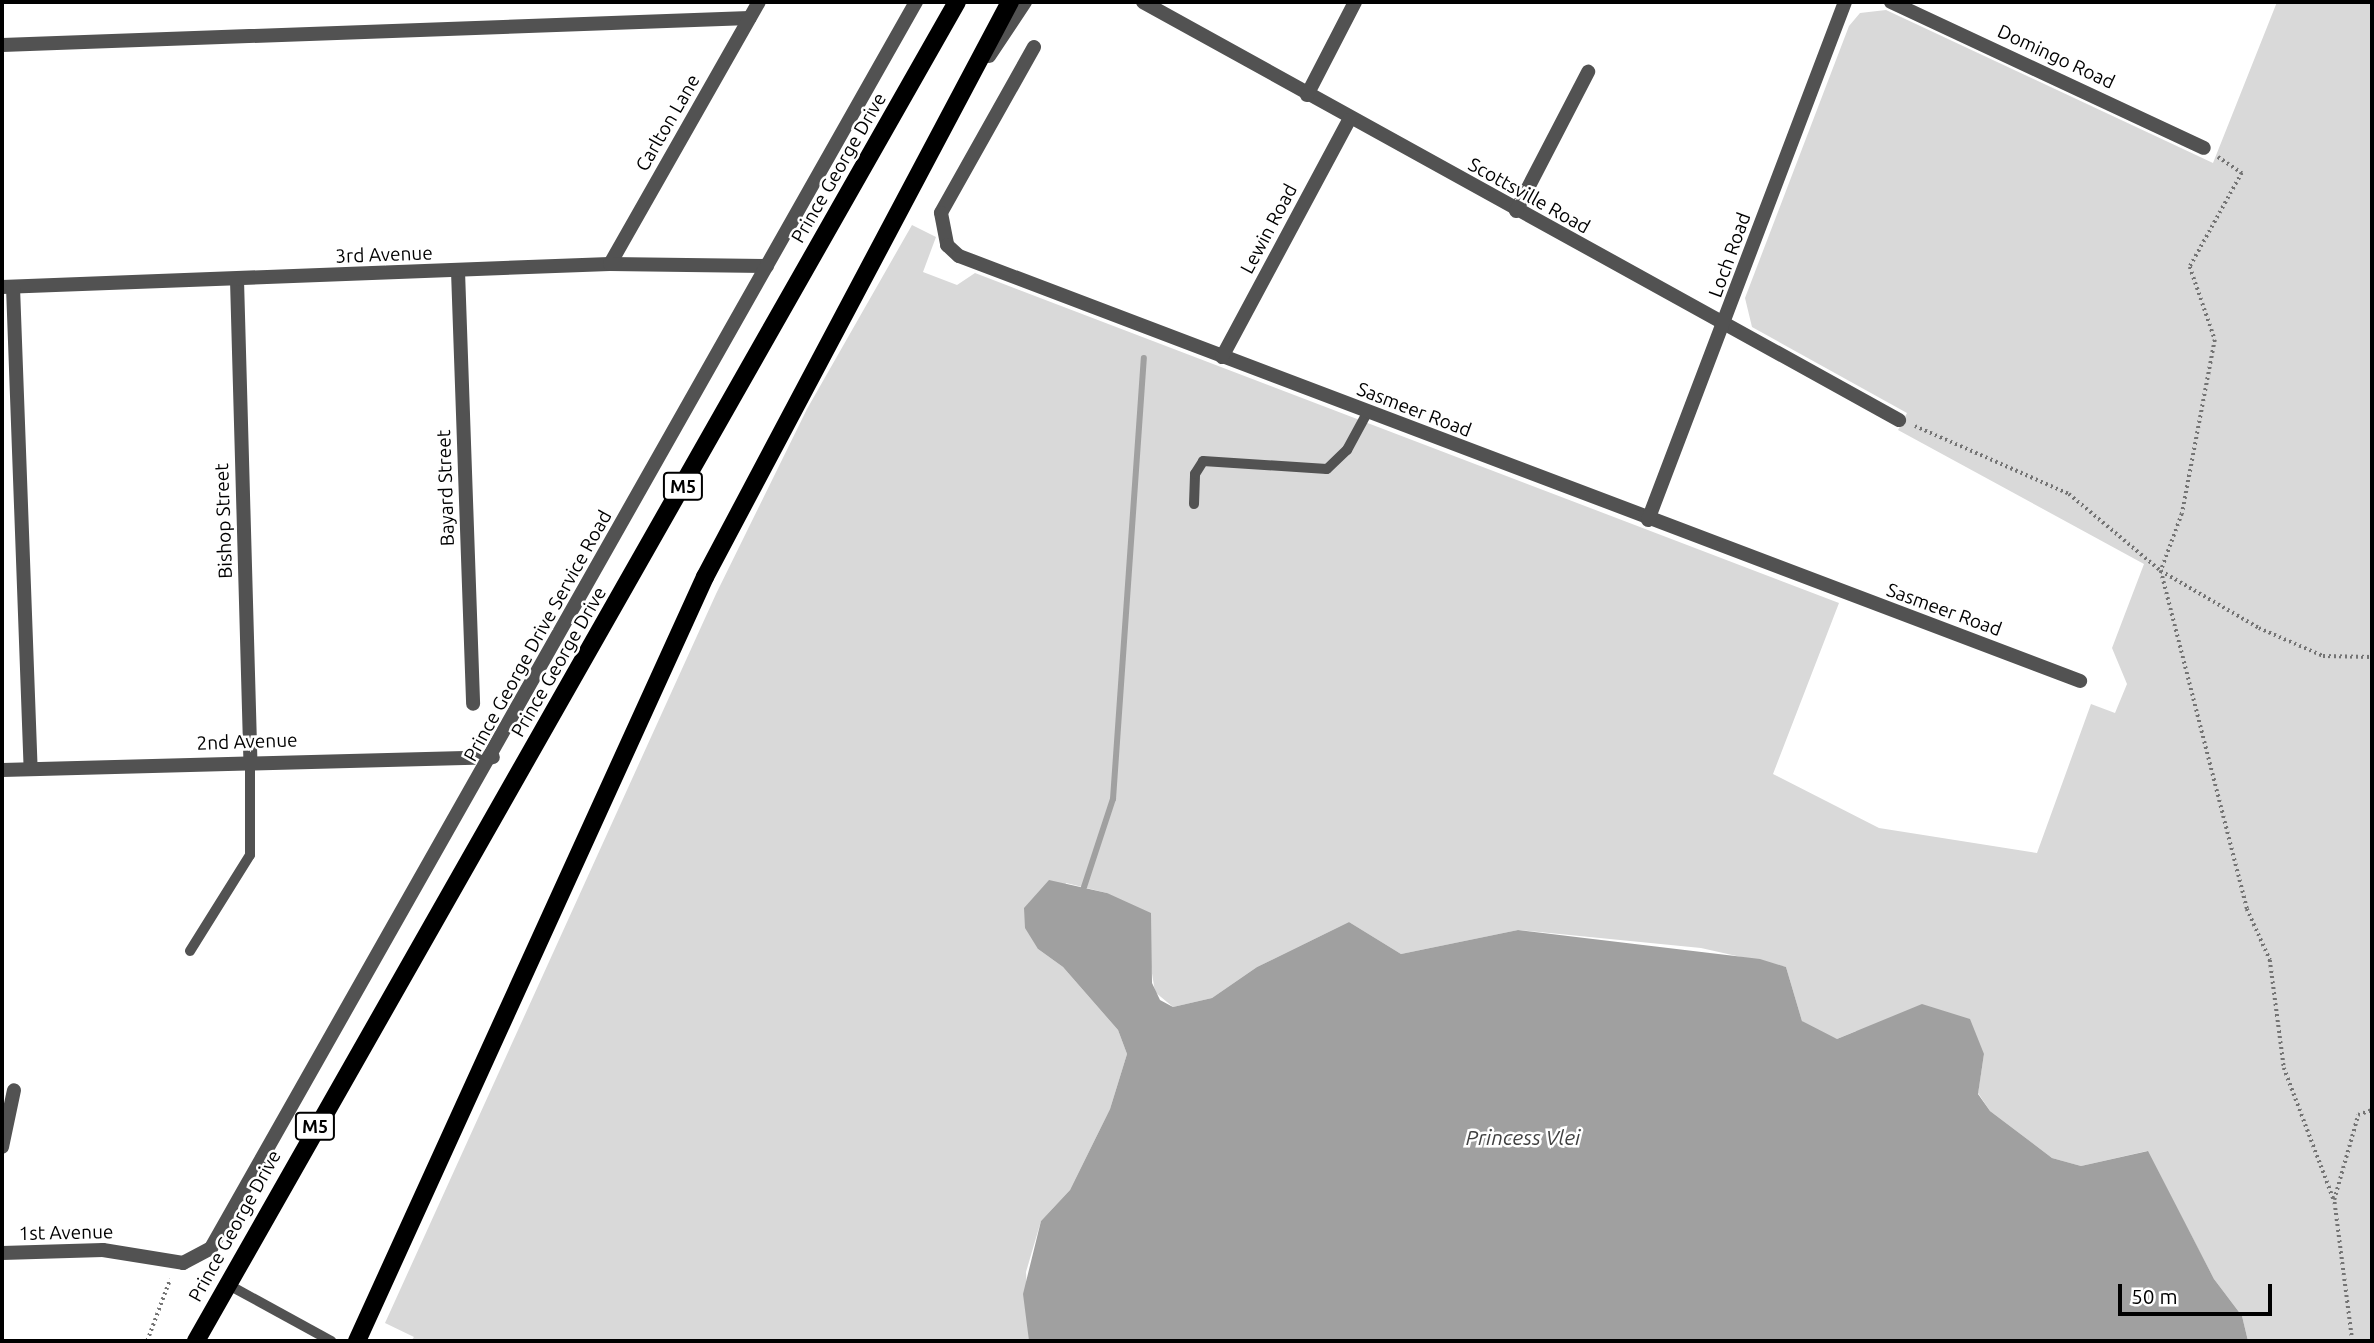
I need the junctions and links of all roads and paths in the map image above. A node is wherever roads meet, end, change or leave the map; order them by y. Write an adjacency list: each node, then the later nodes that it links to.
1 (759, 2): 10 (street, Carlton Lane)
2 (916, 2): 20 (street, Prince George Drive Service Road)
3 (957, 2): 46 (main road, Prince George Drive / M5)
4 (1010, 2): 15 (main road)
5 (1025, 2): 15 (street)
6 (1143, 2): 14 (street, Scottsville Road)
7 (1355, 2): 14 (street)
8 (1845, 2): 24 (street, Loch Road)
9 (1891, 2): 17 (street, Domingo Road)
10 (750, 19): 11 (street); 19 (street, Carlton Lane)
11 (2, 45)
12 (1034, 47): 25 (street, Sasmeer Road)
13 (1588, 72): 18 (street)
14 (1307, 95): 16 (street, Scottsville Road)
15 (954, 108): 50 (main road)
16 (1349, 120): 18 (street, Scottsville Road); 25 (street, Lewin Road)
17 (2204, 148): 30 (path)
18 (1516, 211): 24 (street, Scottsville Road)
19 (610, 264): 20 (street, 3rd Avenue); 21 (street, 3rd Avenue)
20 (767, 266): 34 (street, Prince George Drive Service Road)
21 (458, 271): 22 (street, 3rd Avenue); 33 (street, Bayard Street)
22 (237, 280): 23 (street, 3rd Avenue); 35 (street, Bishop Street)
23 (7, 287): 36 (street)
24 (1725, 325): 27 (street, Scottsville Road); 29 (street, Loch Road)
25 (1222, 357): 26 (street, Sasmeer Road)
26 (1367, 413): 28 (lane); 29 (street, Sasmeer Road)
27 (1899, 420): 30 (path)
28 (1194, 504)
29 (1648, 520): 32 (street, Sasmeer Road)
30 (2161, 571): 31 (path); 42 (path)
31 (2372, 657)
32 (2080, 681)
33 (473, 704)
34 (492, 757): 35 (street, 2nd Avenue); 44 (street, Prince George Drive Service Road)
35 (250, 760): 36 (street, 2nd Avenue); 38 (lane)
36 (31, 769): 37 (street, 2nd Avenue)
37 (2, 770)
38 (190, 951)
39 (15, 1090): 41 (street)
40 (2372, 1110): 42 (path)
41 (2, 1147)
42 (2334, 1200): 51 (path)
43 (2, 1253): 44 (street, 1st Avenue)
44 (172, 1263)
45 (170, 1279): 47 (path)
46 (227, 1284): 48 (main road, Prince George Drive / M5); 49 (lane)
47 (147, 1341)
48 (196, 1341)
49 (331, 1341)
50 (357, 1341)
51 (2353, 1341)

